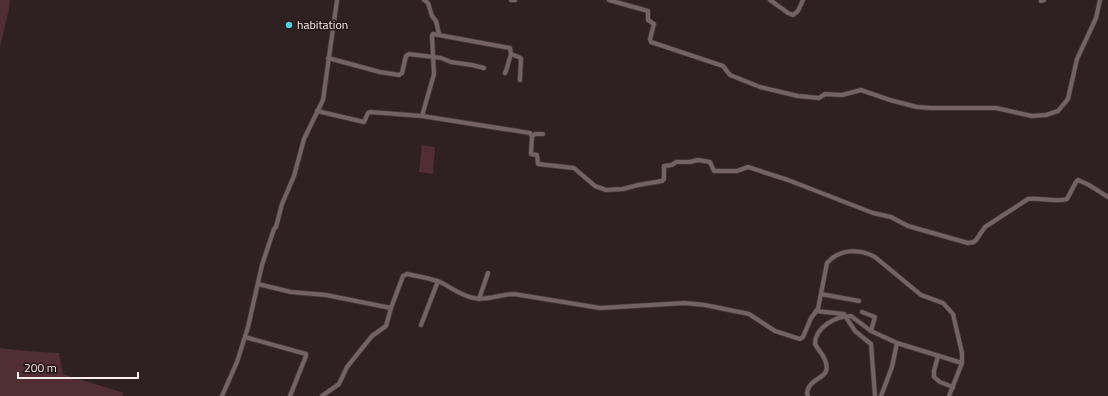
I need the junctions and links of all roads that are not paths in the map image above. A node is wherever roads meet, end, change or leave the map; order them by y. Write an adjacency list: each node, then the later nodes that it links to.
1 (337, 0): 12 (street)
2 (424, 0): 9 (street)
3 (511, 0): 4 (street)
4 (515, 0)
5 (609, 0): 8 (street)
6 (770, 0): 7 (street)
7 (803, 0)
8 (1100, 0)
9 (439, 34): 10 (street); 11 (street)
10 (511, 54): 14 (street); 15 (street)
11 (434, 57): 12 (street); 13 (street); 17 (street)
12 (328, 58): 16 (street)
13 (484, 68)
14 (505, 73)
15 (520, 80)
16 (317, 111): 17 (street); 23 (street)
17 (422, 116): 19 (street)
18 (543, 134): 19 (street)
19 (532, 136): 20 (street)
20 (1108, 197)
21 (488, 273): 25 (street)
22 (438, 281): 25 (street); 27 (street); 31 (street)
23 (258, 284): 27 (street); 33 (street)
24 (821, 294): 26 (street); 28 (street); 36 (street)
25 (479, 299): 28 (street)
26 (859, 301)
27 (391, 308): 40 (street)
28 (816, 311): 30 (street)
29 (862, 312): 32 (street)
30 (846, 317): 32 (street); 41 (street); 42 (street)
31 (421, 326)
32 (871, 331): 34 (street)
33 (245, 337): 38 (street); 39 (street)
34 (898, 343): 35 (street); 43 (street)
35 (938, 356): 36 (street); 37 (street)
36 (962, 363): 37 (street)
37 (953, 387): 44 (street)
38 (222, 396)
39 (290, 396)
40 (322, 396)
41 (808, 396)
42 (875, 396)
43 (881, 396)
44 (949, 396)

